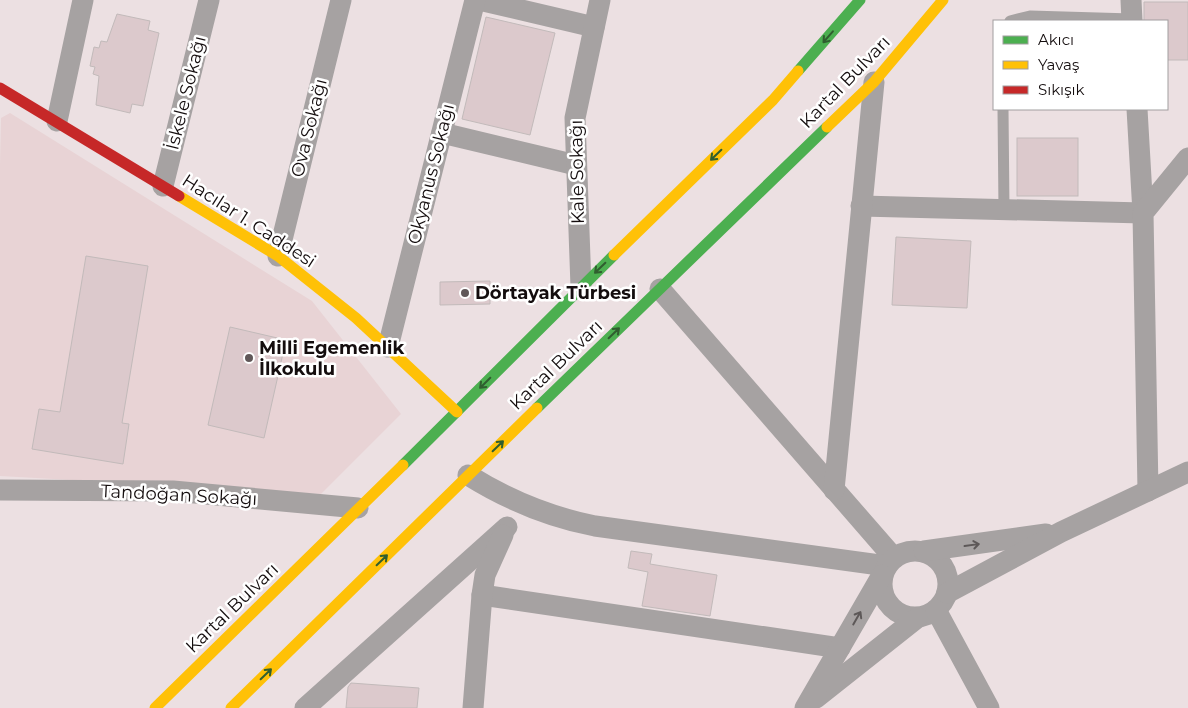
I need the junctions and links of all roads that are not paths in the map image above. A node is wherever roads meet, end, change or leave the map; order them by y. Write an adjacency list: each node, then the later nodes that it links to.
1 (83, 0): 15 (street)
2 (209, 0): 19 (street, İskele Sokağı)
3 (341, 0): 23 (street, Ova Sokağı)
4 (477, 0): 10 (street); 16 (street, Okyanus Sokağı)
5 (600, 0): 10 (street, Kale Sokağı)
6 (860, 0): 24 (main road, Kartal Bulvarı, one-way to 24)
7 (943, 0): 11 (main road, Kartal Bulvarı)
8 (1132, 13): 9 (lane)
9 (1014, 20)
10 (594, 27): 18 (street, Kale Sokağı)
11 (874, 82): 20 (street); 25 (main road, Kartal Bulvarı)
12 (0, 88): 15 (main road, Hacılar 1. Caddesi)
13 (1004, 110): 21 (lane)
14 (1137, 110): 22 (street)
15 (57, 121): 19 (main road, Hacılar 1. Caddesi)
16 (442, 133): 18 (street); 26 (street, Okyanus Sokağı)
17 (1188, 158): 22 (street)
18 (576, 165): 24 (street, Kale Sokağı)
19 (163, 186): 23 (main road, Hacılar 1. Caddesi)
20 (861, 206): 21 (street); 31 (street)
21 (1004, 210): 22 (street)
22 (1143, 213): 32 (street)
23 (278, 256): 26 (main road, Hacılar 1. Caddesi)
24 (581, 287): 27 (main road, Kartal Bulvarı, one-way to 27)
25 (660, 289): 29 (main road, Kartal Bulvarı, one-way to 25); 31 (street)
26 (388, 347): 27 (main road, Hacılar 1. Caddesi)
27 (457, 412): 34 (main road, Kartal Bulvarı)
28 (1188, 472): 32 (street)
29 (468, 475): 33 (street); 44 (main road, Kartal Bulvarı, one-way to 29)
30 (0, 490): 34 (street, Tandoğan Sokağı)
31 (834, 490): 38 (street)
32 (1148, 491): 36 (street)
33 (521, 504): 35 (street); 38 (street)
34 (358, 508): 43 (main road, Kartal Bulvarı)
35 (507, 527): 39 (street); 45 (street)
36 (1061, 532): 37 (street, one-way to 36); 40 (street)
37 (924, 551): 38 (street); 40 (street)
38 (888, 566): 40 (street); 41 (street, one-way to 38)
39 (482, 595): 41 (street); 46 (street)
40 (933, 607): 42 (street); 47 (street)
41 (840, 648): 42 (street)
42 (806, 707)
43 (155, 708)
44 (231, 708)
45 (305, 708)
46 (473, 708)
47 (990, 708)

